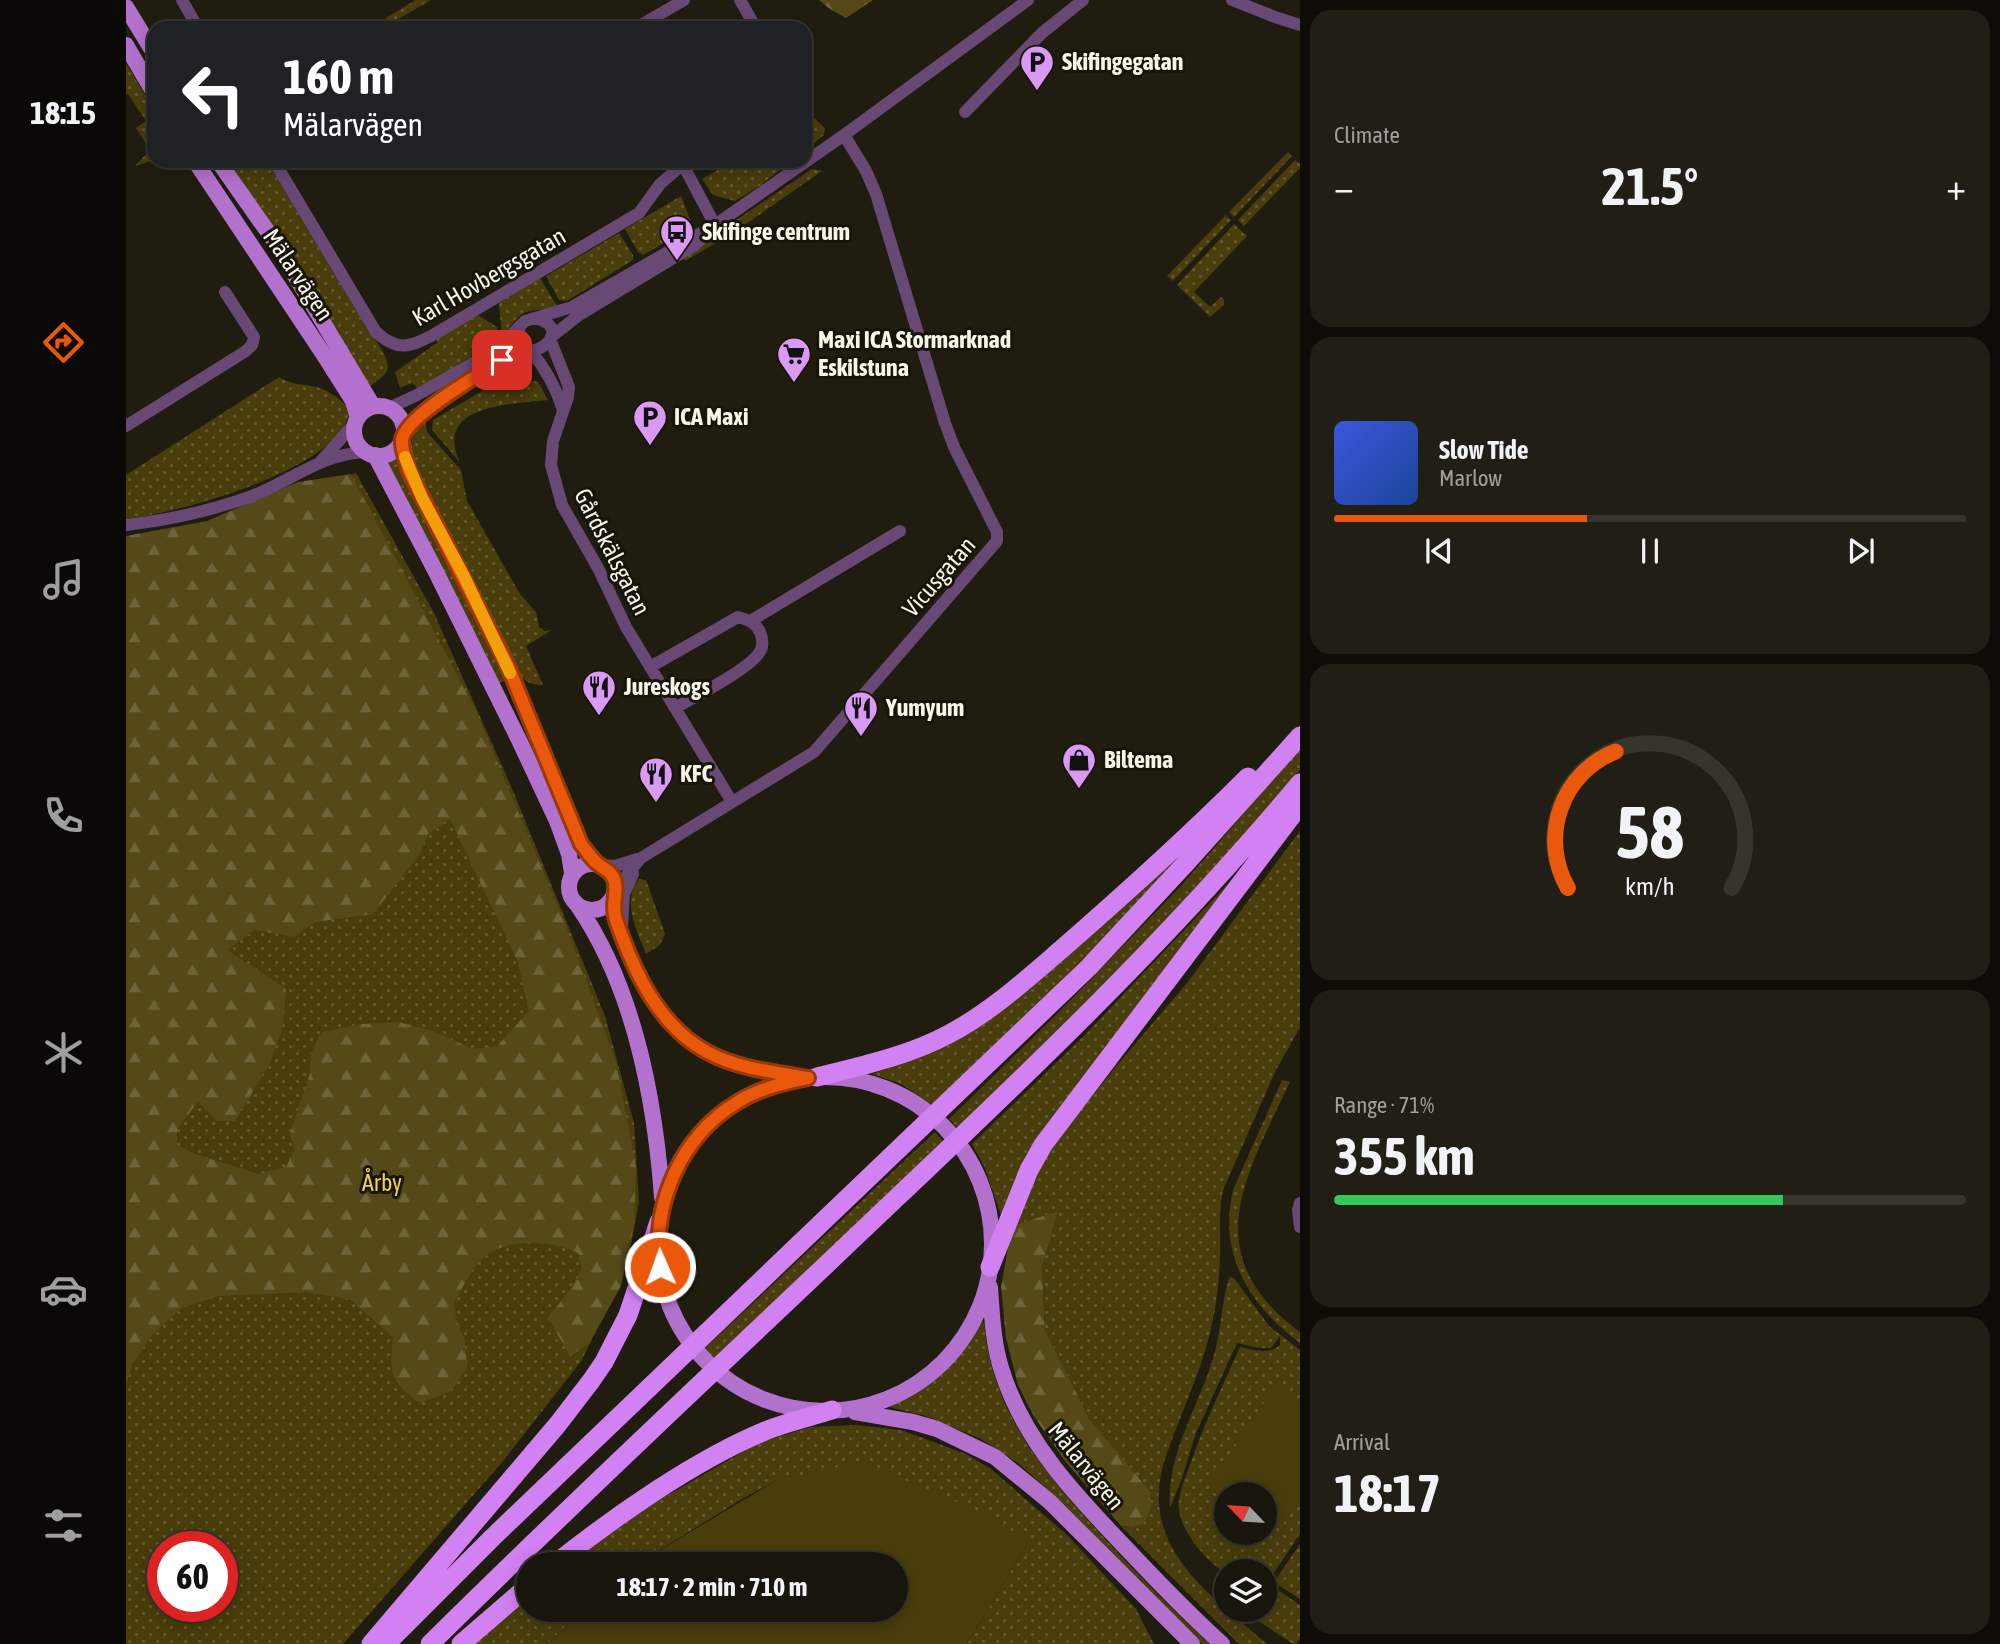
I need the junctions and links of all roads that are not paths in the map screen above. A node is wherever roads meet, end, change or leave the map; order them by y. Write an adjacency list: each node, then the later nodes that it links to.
1 (183, 0): 8 (street)
2 (684, 0): 9 (street)
3 (740, 0): 10 (street)
4 (1028, 0): 16 (street)
5 (1083, 0): 15 (street)
6 (1233, 0): 11 (street)
7 (126, 7): 12 (main road)
8 (194, 21)
9 (648, 21)
10 (752, 21)
11 (1300, 25)
12 (147, 42)
13 (126, 45): 14 (main road)
14 (147, 81)
15 (965, 112)
16 (844, 135): 17 (street); 44 (street, Vicusgatan)
17 (812, 157)
18 (200, 168): 32 (main road, Mälarvägen)
19 (223, 168): 30 (main road, Mälarvägen)
20 (278, 168): 21 (street, Karl Hovbergsgatan)
21 (678, 168)
22 (687, 168): 24 (street, Karl Hovbergsgatan)
23 (797, 168): 24 (street)
24 (715, 225): 26 (street); 28 (street)
25 (225, 292): 33 (street)
26 (536, 318): 27 (street); 28 (street)
27 (520, 327): 29 (street); 30 (street)
28 (550, 338): 29 (street); 31 (street, Gårdskälsgatan)
29 (529, 349): 31 (street); 34 (street)
30 (381, 407): 32 (main road); 34 (main road)
31 (563, 410): 40 (street, Gårdskälsgatan)
32 (357, 420): 35 (main road); 36 (street)
33 (126, 426)
34 (402, 438): 35 (main road); 47 (main road)
35 (371, 454): 36 (street); 48 (main road)
36 (320, 461): 37 (street)
37 (126, 525)
38 (900, 531): 39 (street)
39 (752, 620): 40 (street); 41 (street)
40 (650, 667): 41 (street, Gårdskälsgatan)
41 (675, 708): 44 (street, Gårdskälsgatan)
42 (1297, 740): 52 (highway); 61 (highway)
43 (1300, 783): 62 (highway)
44 (732, 802): 46 (street, Vicusgatan)
45 (1300, 804): 56 (highway)
46 (641, 858): 47 (street, Vicusgatan); 49 (street, Vicusgatan); 51 (street)
47 (600, 865): 48 (main road); 49 (main road)
48 (572, 873): 50 (main road)
49 (614, 893): 50 (main road); 51 (main road)
50 (578, 906): 54 (main road)
51 (621, 934): 52 (main road)
52 (812, 1078): 54 (main road); 56 (main road)
53 (1300, 1203): 55 (street)
54 (661, 1214): 57 (main road); 60 (highway)
55 (1300, 1227)
56 (990, 1272): 57 (main road); 65 (main road, Mälarvägen)
57 (837, 1410): 58 (highway); 64 (main road, Mälarvägen)
58 (571, 1552)
59 (516, 1596): 63 (highway)
60 (371, 1644)
61 (386, 1644)
62 (430, 1644)
63 (461, 1644)
64 (1192, 1644)
65 (1222, 1644)

